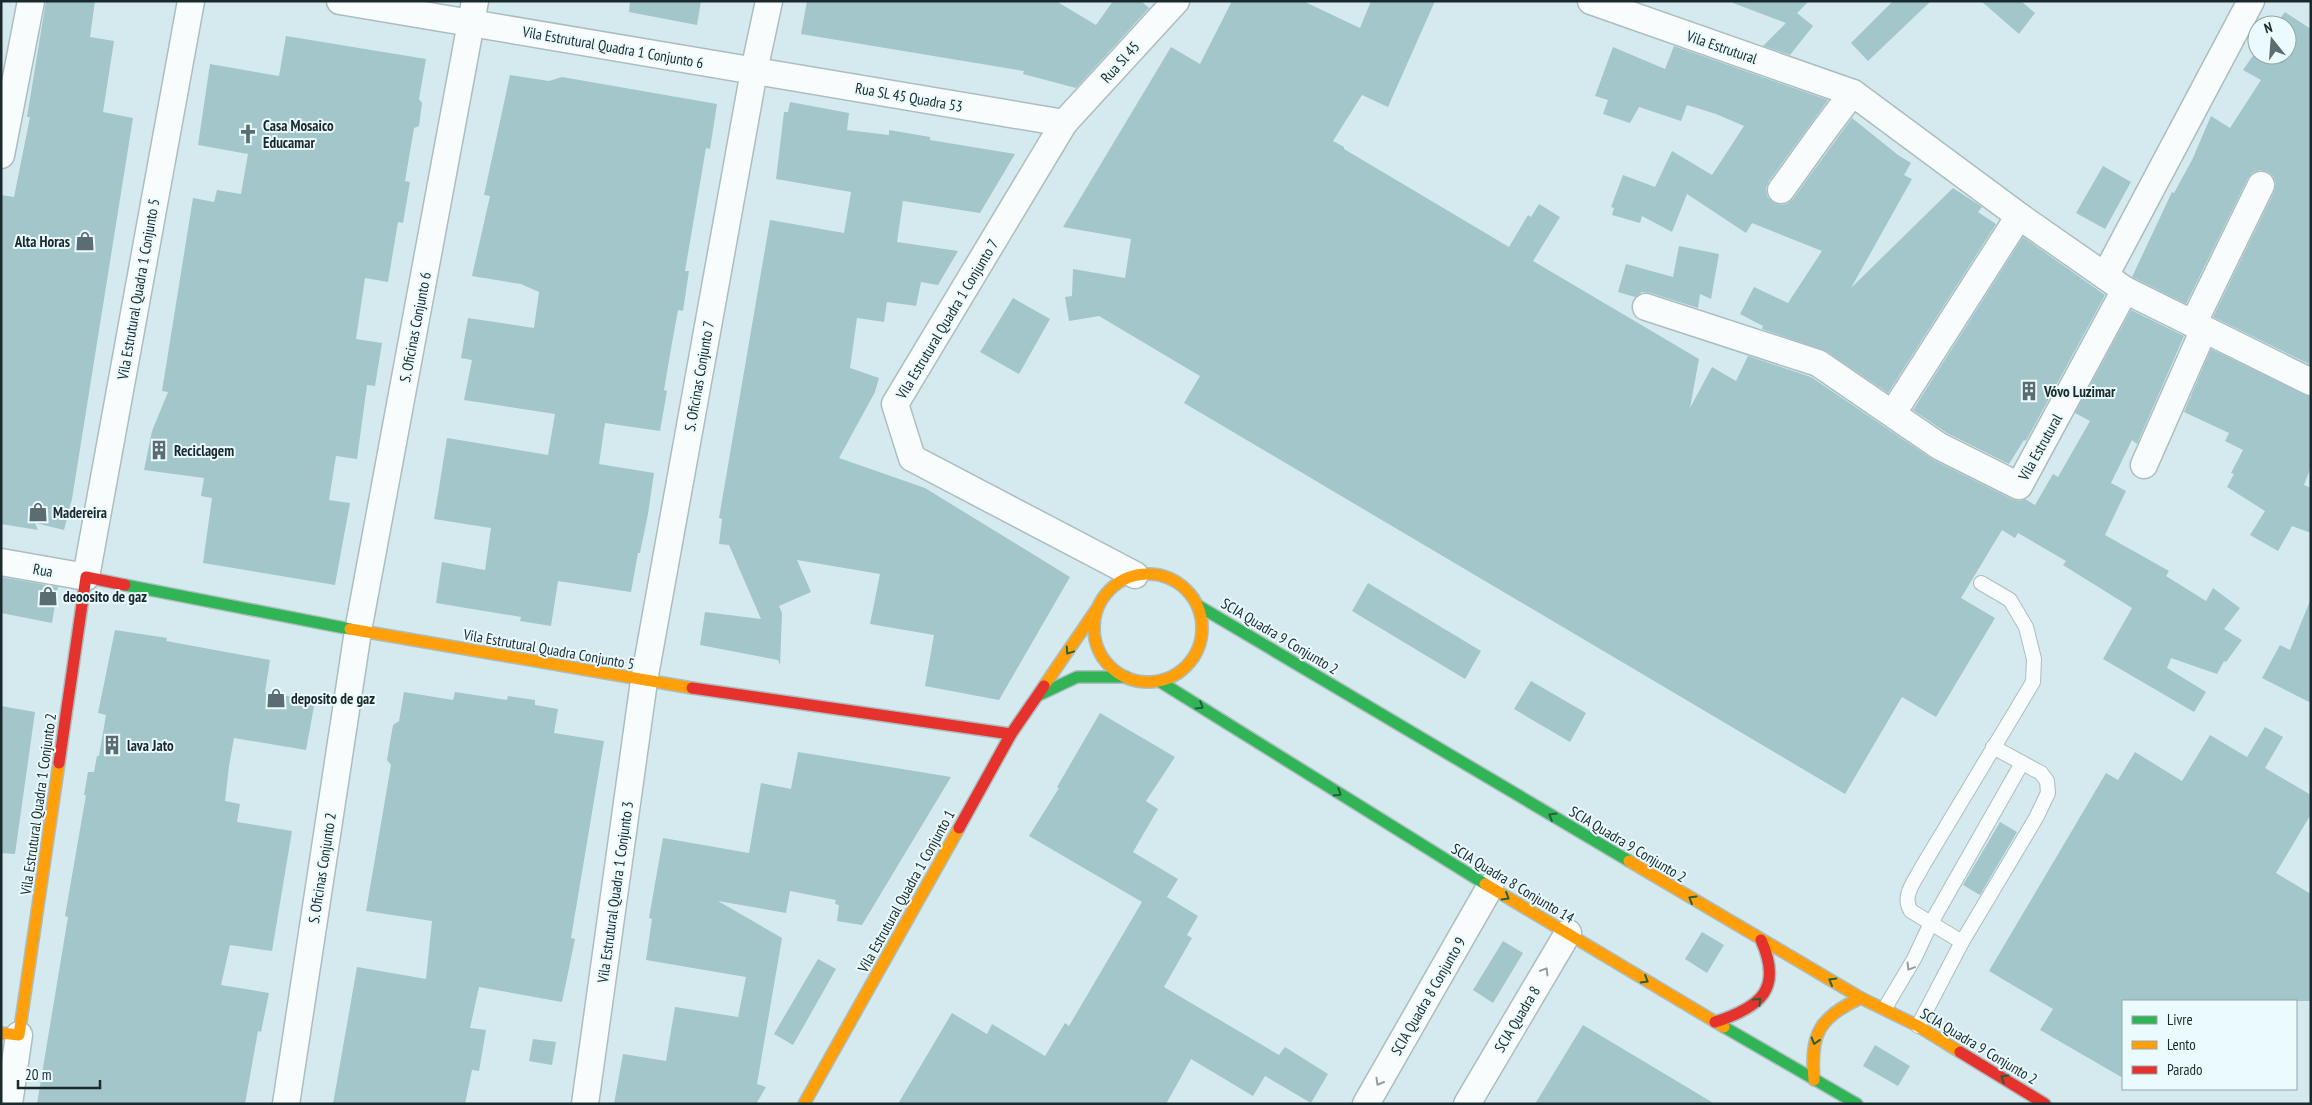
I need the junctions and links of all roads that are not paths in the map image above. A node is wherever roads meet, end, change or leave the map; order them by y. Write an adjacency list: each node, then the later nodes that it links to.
1 (31, 1): 12 (street)
2 (191, 1): 24 (street, Vila Estrutural Quadra 1 Conjunto 5)
3 (340, 1): 8 (street, Vila Estrutural Quadra 1 Conjunto 6)
4 (769, 1): 9 (street, S. Oficinas Conjunto 7)
5 (1176, 1): 11 (street, Rua Sl 45)
6 (1591, 1): 10 (street, Vila Estrutural)
7 (2250, 1): 16 (street)
8 (473, 12): 9 (street, Vila Estrutural Quadra 1 Conjunto 6); 28 (street, S. Oficinas Conjunto 6)
9 (754, 71): 11 (street, Rua SL 45 Quadra 53); 30 (street, S. Oficinas Conjunto 7)
10 (1853, 93): 14 (street); 15 (street, Vila Estrutural)
11 (1064, 123): 23 (street, Vila Estrutural Quadra 1 Conjunto 7)
12 (1, 155)
13 (2262, 185): 18 (street)
14 (1781, 190)
15 (2019, 216): 16 (street, Vila Estrutural); 20 (street)
16 (2115, 283): 18 (street); 20 (street, Vila Estrutural)
17 (1646, 307): 20 (street, Vila Estrutural)
18 (2199, 326): 19 (street); 21 (street)
19 (2311, 382)
20 (1893, 414)
21 (2144, 465)
22 (1, 562): 24 (street, Rua)
23 (1135, 575): 26 (street); 27 (street)
24 (86, 577): 28 (street, Vila Estrutural Quadra Conjunto 5); 45 (street, Vila Estrutural Quadra 1 Conjunto 2)
25 (1982, 583): 34 (lane)
26 (1197, 605): 31 (street); 39 (street, SCIA Quadra 9 Conjunto 2, one-way to 26)
27 (1096, 610): 29 (street); 32 (street, Vila Estrutural Quadra 1 Conjunto 1, one-way to 32)
28 (358, 631): 30 (street, Vila Estrutural Quadra Conjunto 5); 48 (street, S. Oficinas Conjunto 2)
29 (1126, 677): 31 (street); 32 (street)
30 (644, 681): 33 (street, Vila Estrutural Quadra Conjunto 5); 49 (street, Vila Estrutural Quadra 1 Conjunto 3)
31 (1159, 681): 36 (street, SCIA Quadra 8 Conjunto 14, one-way to 36)
32 (1038, 696): 33 (street, Vila Estrutural Quadra 1 Conjunto 1)
33 (1011, 734): 50 (street, Vila Estrutural Quadra 1 Conjunto 1)
34 (1993, 747): 35 (lane); 37 (lane)
35 (2022, 762): 37 (lane); 40 (lane)
36 (1490, 887): 38 (street, SCIA Quadra 8 Conjunto 14, one-way to 38); 51 (street, SCIA Quadra 8 Conjunto 9, one-way to 51)
37 (1931, 923): 40 (lane); 42 (lane, one-way to 42)
38 (1568, 933): 43 (street, SCIA Quadra 8 Conjunto 14, one-way to 43); 52 (street, SCIA Quadra 8, one-way to 38)
39 (1761, 940): 41 (street, SCIA Quadra 9 Conjunto 2, one-way to 39); 43 (street, one-way to 39)
40 (1962, 942): 44 (lane)
41 (1861, 998): 42 (street, SCIA Quadra 9 Conjunto 2); 46 (street, one-way to 46)
42 (1885, 1008): 44 (street, SCIA Quadra 9 Conjunto 2)
43 (1715, 1022): 46 (street, SCIA Quadra 8 Conjunto 14)
44 (1918, 1026): 54 (street, SCIA Quadra 9 Conjunto 2, one-way to 44)
45 (10, 1034): 47 (street)
46 (1814, 1080): 53 (street, SCIA Quadra 8 Conjunto 14)
47 (9, 1104)
48 (286, 1104)
49 (585, 1104)
50 (804, 1104)
51 (1366, 1104)
52 (1467, 1104)
53 (1857, 1104)
54 (2045, 1104)

